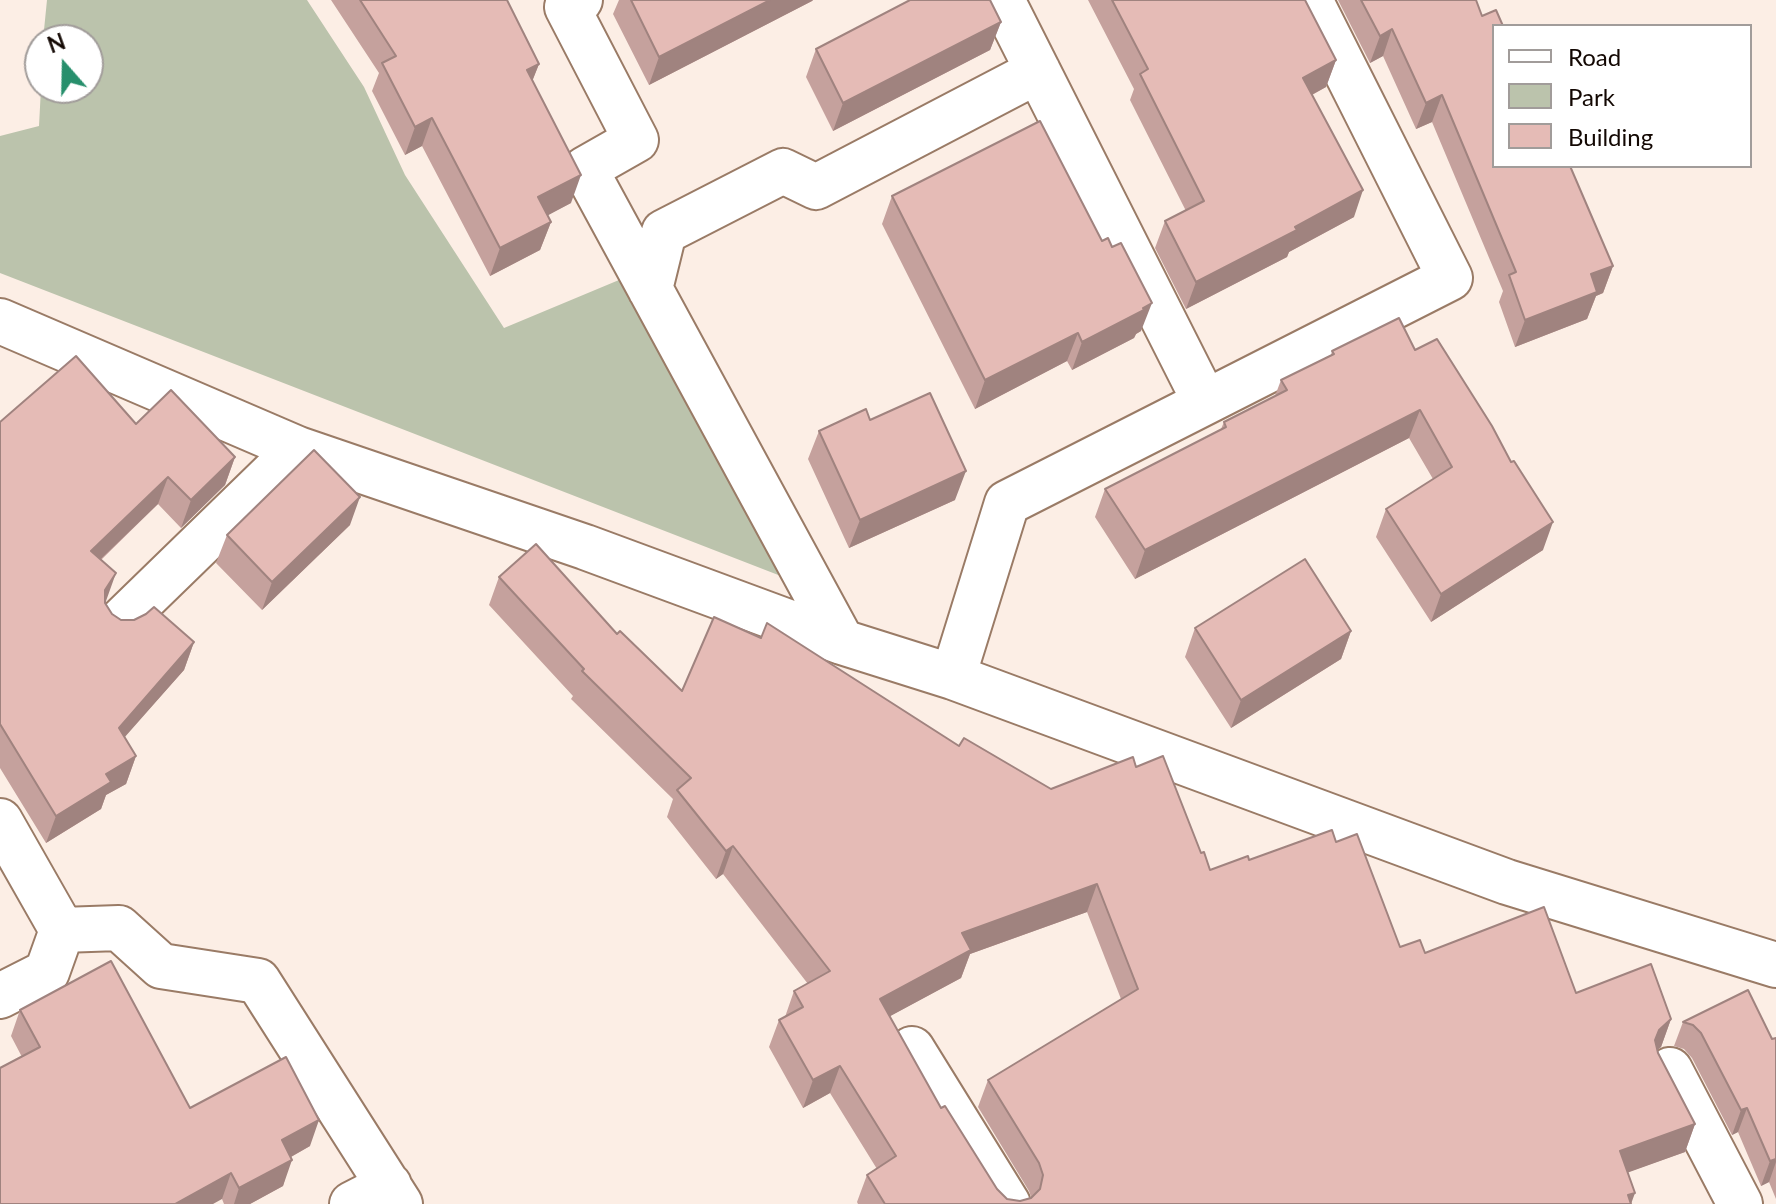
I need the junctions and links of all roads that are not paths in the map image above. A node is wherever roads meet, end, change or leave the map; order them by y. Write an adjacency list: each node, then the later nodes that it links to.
1 (580, 0): 5 (street)
2 (1002, 0): 4 (street)
3 (1310, 0): 7 (street)
4 (1038, 71): 5 (street); 7 (street)
5 (650, 289): 10 (street)
6 (8, 336): 8 (street)
7 (1205, 402): 11 (street)
8 (298, 449): 9 (street); 10 (street)
9 (119, 623)
10 (842, 642): 11 (street)
11 (953, 677): 14 (street)
12 (0, 821): 13 (street)
13 (62, 930): 15 (street); 18 (street)
14 (1776, 965)
15 (0, 996)
16 (912, 1049): 19 (street)
17 (1670, 1070): 20 (street)
18 (380, 1198)
19 (1008, 1204)
20 (1740, 1204)

